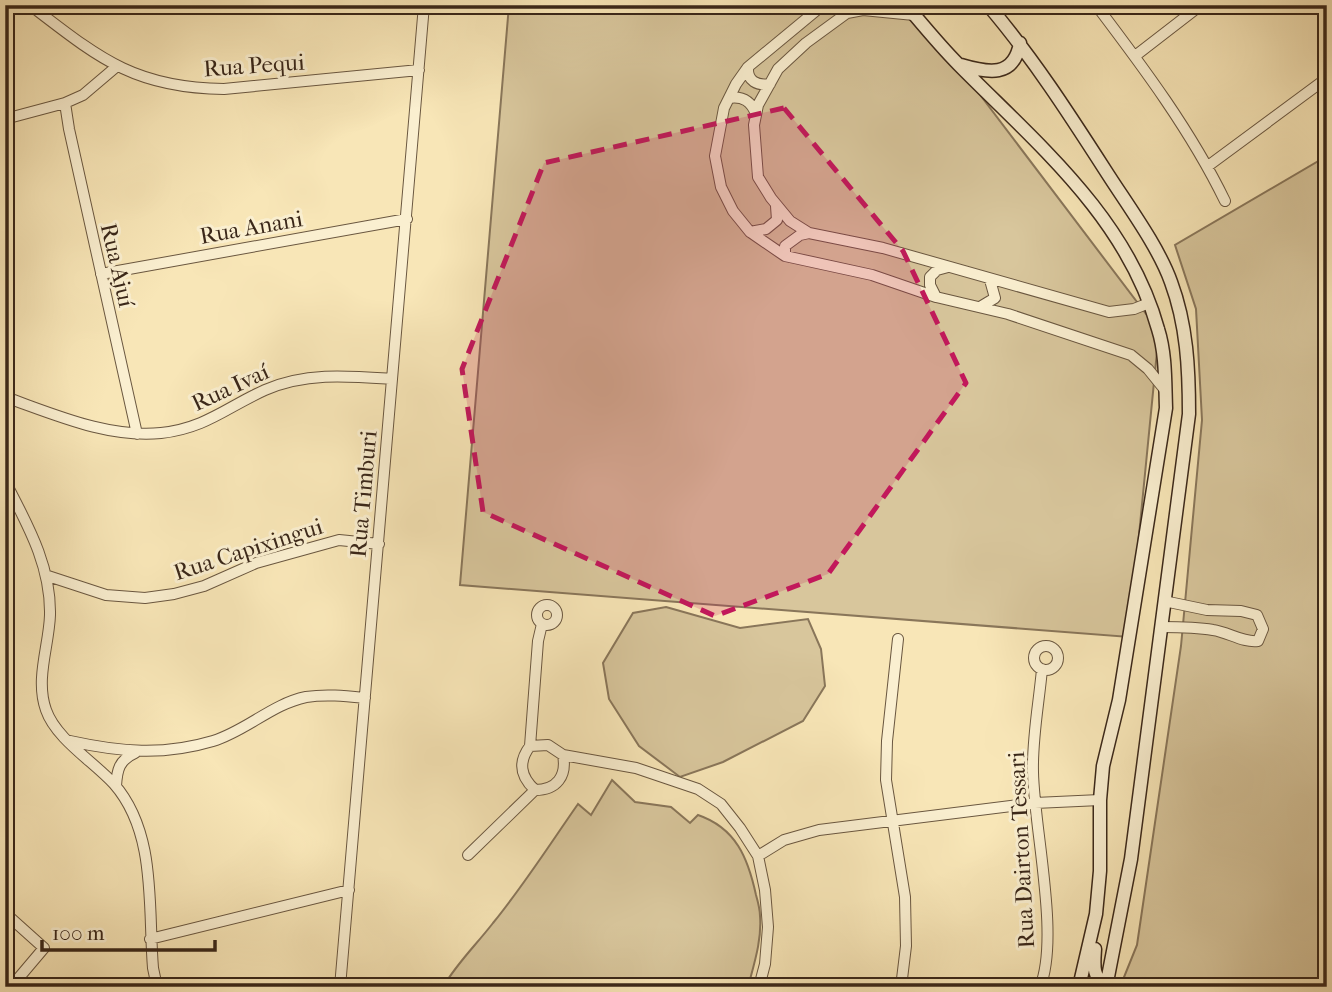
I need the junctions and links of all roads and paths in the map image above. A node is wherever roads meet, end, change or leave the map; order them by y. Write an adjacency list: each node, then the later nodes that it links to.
1 (30, 5): 11 (street, Rua Pequi)
2 (424, 5): 13 (street, Rua Timburi)
3 (823, 5): 12 (street)
4 (988, 5): 8 (main road)
5 (1096, 5): 9 (street)
6 (1201, 5): 9 (street)
7 (910, 10): 10 (main road); 15 (street)
8 (1020, 43): 10 (main road); 40 (main road)
9 (1135, 56): 20 (street)
10 (957, 63): 31 (main road)
11 (116, 67): 13 (street, Rua Pequi); 17 (street)
12 (748, 67): 15 (street); 16 (street)
13 (419, 70): 23 (street, Rua Timburi)
14 (1327, 78): 20 (street)
15 (770, 83): 18 (street)
16 (729, 98): 18 (street); 24 (street)
17 (65, 103): 19 (street); 28 (street, Rua Ajuí)
18 (756, 114): 22 (street)
19 (5, 119)
20 (1208, 166): 21 (street)
21 (1225, 201)
22 (776, 204): 24 (street); 25 (street)
23 (407, 219): 28 (street, Rua Anani); 33 (street, Rua Timburi)
24 (750, 232): 26 (street)
25 (809, 233): 26 (street); 27 (street)
26 (785, 256): 30 (street)
27 (948, 267): 29 (street); 30 (street)
28 (101, 274): 36 (street, Rua Ajuí)
29 (990, 280): 31 (street); 32 (street)
30 (936, 297): 32 (street)
31 (1149, 303): 34 (main road)
32 (980, 307): 34 (street)
33 (392, 379): 36 (street, Rua Ivaí); 38 (street, Rua Timburi)
34 (1165, 390): 52 (main road)
35 (5, 397): 36 (street, Rua Ivaí)
36 (137, 434)
37 (5, 481): 39 (street)
38 (379, 544): 39 (street, Rua Capixingui); 45 (street, Rua Timburi)
39 (48, 576): 46 (street)
40 (1164, 601): 42 (main road); 42 (street)
41 (542, 624): 47 (street)
42 (1161, 627): 68 (main road)
43 (898, 639): 54 (street)
44 (1042, 669): 53 (street, Rua Dairton Tessari)
45 (365, 698): 48 (street); 57 (street, Rua Timburi)
46 (67, 741): 48 (street); 50 (street)
47 (530, 746): 49 (street); 51 (street)
48 (135, 752): 50 (street)
49 (563, 755): 51 (street); 56 (street)
50 (116, 786): 60 (street)
51 (535, 790): 55 (street)
52 (1100, 800): 53 (street); 59 (main road)
53 (1035, 803): 54 (street); 66 (street, Rua Dairton Tessari)
54 (892, 820): 56 (street); 65 (street)
55 (468, 855)
56 (758, 856): 64 (street)
57 (349, 890): 60 (street); 63 (street, Rua Timburi)
58 (5, 913): 61 (street)
59 (1096, 914): 67 (main road); 68 (main road)
60 (150, 939): 62 (street)
61 (11, 987)
62 (157, 987)
63 (340, 987)
64 (759, 987)
65 (901, 987)
66 (1040, 987)
67 (1079, 987)
68 (1106, 987)

